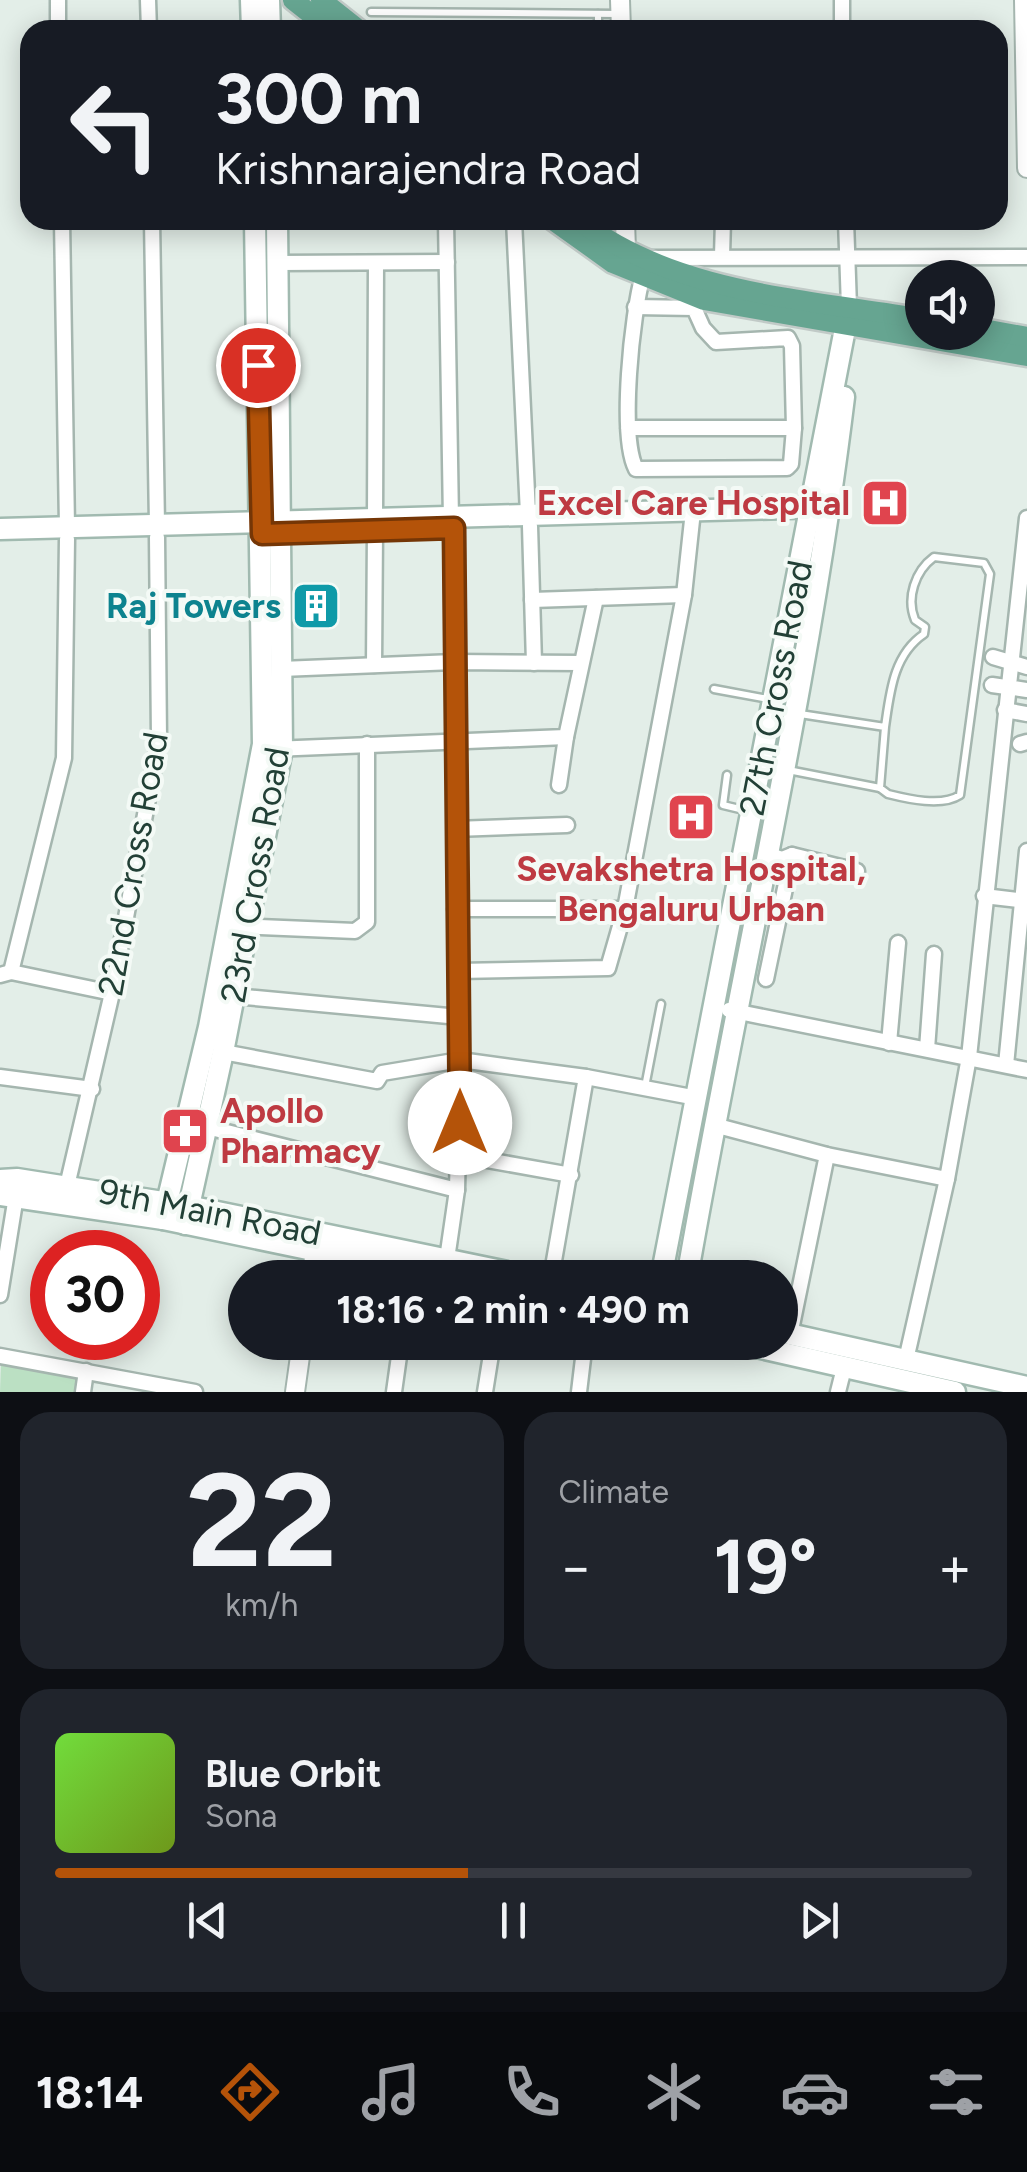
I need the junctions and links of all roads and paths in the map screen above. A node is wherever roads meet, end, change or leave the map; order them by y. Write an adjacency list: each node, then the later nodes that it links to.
1 (294, 0): 12 (main road)
2 (321, 0): 13 (main road)
3 (1024, 0): 16 (street)
4 (391, 2): 7 (lane)
5 (479, 2): 8 (lane)
6 (575, 2): 9 (lane)
7 (392, 12): 8 (lane); 14 (lane)
8 (480, 13): 9 (lane)
9 (575, 14): 10 (lane)
10 (598, 14): 11 (lane); 15 (lane)
11 (621, 14)
12 (319, 20)
13 (363, 20)
14 (368, 20)
15 (598, 20)
16 (1027, 168)
17 (62, 230): 52 (street)
18 (152, 230): 51 (street, 22nd Cross Road)
19 (255, 230): 48 (main road)
20 (277, 230): 34 (main road)
21 (446, 230): 33 (street)
22 (514, 230): 45 (street)
23 (566, 230): 31 (main road)
24 (594, 230): 31 (main road)
25 (628, 230): 31 (street)
26 (723, 230): 28 (street)
27 (846, 230): 30 (street)
28 (722, 256): 30 (street); 31 (street)
29 (1027, 257): 30 (street)
30 (846, 258): 37 (street)
31 (636, 261): 35 (street); 37 (main road)
32 (376, 262): 33 (street); 34 (street); 47 (street)
33 (447, 262): 46 (street)
34 (278, 263): 48 (main road)
35 (635, 307): 41 (street); 42 (street)
36 (905, 320): 37 (main road)
37 (848, 322): 40 (main road); 43 (main road, 27th Cross Road)
38 (995, 331): 39 (main road)
39 (1027, 337)
40 (1027, 356)
41 (628, 428): 42 (street); 42 (street)
42 (794, 428)
43 (819, 513): 44 (main road); 70 (main road, 27th Cross Road); 72 (main road, 27th Cross Road)
44 (693, 516): 45 (main road); 54 (street)
45 (529, 520): 46 (main road); 57 (street)
46 (453, 523): 47 (main road); 59 (street)
47 (375, 525): 48 (main road); 63 (street)
48 (270, 528): 51 (main road); 65 (main road, 23rd Cross Road); 78 (main road, 23rd Cross Road)
49 (0, 529): 52 (main road)
50 (1026, 529): 56 (street)
51 (157, 531): 52 (main road); 101 (street, 22nd Cross Road)
52 (67, 533): 53 (main road); 99 (street)
53 (0, 541)
54 (684, 594): 55 (street); 94 (street)
55 (596, 598): 57 (street); 62 (street)
56 (1022, 598): 60 (street)
57 (532, 600): 61 (street)
58 (993, 657): 60 (street)
59 (454, 662): 61 (street); 63 (street); 76 (street)
60 (1010, 662): 64 (street); 67 (street)
61 (534, 663): 62 (street)
62 (581, 663): 75 (street)
63 (374, 665): 65 (street)
64 (1027, 667)
65 (281, 669): 78 (main road, 23rd Cross Road)
66 (992, 685): 67 (street)
67 (1008, 688): 69 (street); 71 (street)
68 (714, 689): 70 (lane)
69 (1027, 690)
70 (774, 700): 83 (main road, 27th Cross Road)
71 (1006, 710): 73 (street); 91 (street)
72 (794, 712): 74 (lane); 79 (main road, 27th Cross Road)
73 (1027, 714)
74 (885, 728): 82 (lane); 82 (lane)
75 (566, 737): 76 (street); 81 (street)
76 (454, 740): 77 (street); 86 (street)
77 (367, 744): 78 (street); 95 (street)
78 (272, 749): 95 (main road, 23rd Cross Road)
79 (784, 769): 82 (lane); 84 (main road, 27th Cross Road)
80 (727, 775): 83 (lane)
81 (559, 785)
82 (880, 788)
83 (752, 813): 84 (lane); 104 (main road, 27th Cross Road)
84 (775, 817): 87 (main road, 27th Cross Road)
85 (566, 825): 86 (street)
86 (455, 828): 93 (street)
87 (769, 849): 89 (street); 105 (main road, 27th Cross Road)
88 (1027, 851): 92 (street)
89 (792, 855): 90 (street); 100 (street)
90 (858, 871)
91 (984, 896): 92 (street); 110 (street)
92 (1025, 901): 112 (street)
93 (455, 909): 94 (street); 98 (street)
94 (625, 909): 98 (street)
95 (238, 925): 102 (main road, 23rd Cross Road); 128 (main road, 23rd Cross Road)
96 (898, 943): 107 (street)
97 (934, 954): 108 (street)
98 (458, 971): 106 (street)
99 (6, 974): 101 (street)
100 (766, 980)
101 (112, 994): 117 (street, 22nd Cross Road)
102 (234, 996): 106 (street); 109 (main road, 23rd Cross Road)
103 (661, 1004): 116 (lane)
104 (715, 1008): 105 (street); 118 (main road, 27th Cross Road)
105 (738, 1011): 107 (street); 119 (main road, 27th Cross Road)
106 (459, 1017): 111 (street)
107 (889, 1042): 108 (street)
108 (927, 1049): 110 (street)
109 (223, 1052): 111 (street); 120 (main road, 23rd Cross Road)
110 (969, 1057): 112 (street); 124 (street)
111 (460, 1060): 115 (street); 122 (street)
112 (1006, 1066): 113 (street)
113 (1027, 1070)
114 (0, 1076): 117 (street)
115 (586, 1077): 116 (street); 123 (street)
116 (644, 1088): 118 (street)
117 (92, 1089): 125 (street, 22nd Cross Road)
118 (697, 1098): 135 (main road, 27th Cross Road)
119 (714, 1125): 121 (street); 136 (main road, 27th Cross Road)
120 (208, 1127): 127 (street); 128 (main road, 23rd Cross Road)
121 (827, 1154): 124 (street); 138 (street)
122 (459, 1155): 123 (street); 127 (street)
123 (571, 1175): 134 (street)
124 (948, 1178): 147 (street)
125 (66, 1186): 126 (main road, 9th Main Road); 128 (main road, 9th Main Road)
126 (8, 1188): 128 (main road, 9th Main Road); 137 (street)
127 (457, 1190): 133 (street)
128 (176, 1213): 129 (main road, 9th Main Road)
129 (316, 1242): 130 (street); 131 (main road, 9th Main Road); 132 (main road, 9th Main Road)
130 (314, 1260)
131 (369, 1260)
132 (407, 1260)
133 (448, 1260)
134 (554, 1260)
135 (665, 1260)
136 (690, 1260)
137 (2, 1274): 139 (street)
138 (798, 1278)
139 (0, 1295)
140 (798, 1337): 147 (main road)
141 (0, 1356): 149 (street)
142 (798, 1357): 148 (main road)
143 (299, 1360): 153 (street)
144 (398, 1360): 154 (street)
145 (489, 1360): 155 (street)
146 (583, 1360): 156 (street)
147 (906, 1360): 150 (main road)
148 (844, 1368): 157 (street); 158 (main road)
149 (86, 1371): 151 (street); 152 (street)
150 (1027, 1387)
151 (185, 1391)
152 (83, 1392)
153 (295, 1392)
154 (394, 1392)
155 (485, 1392)
156 (579, 1392)
157 (838, 1392)
158 (954, 1392)

